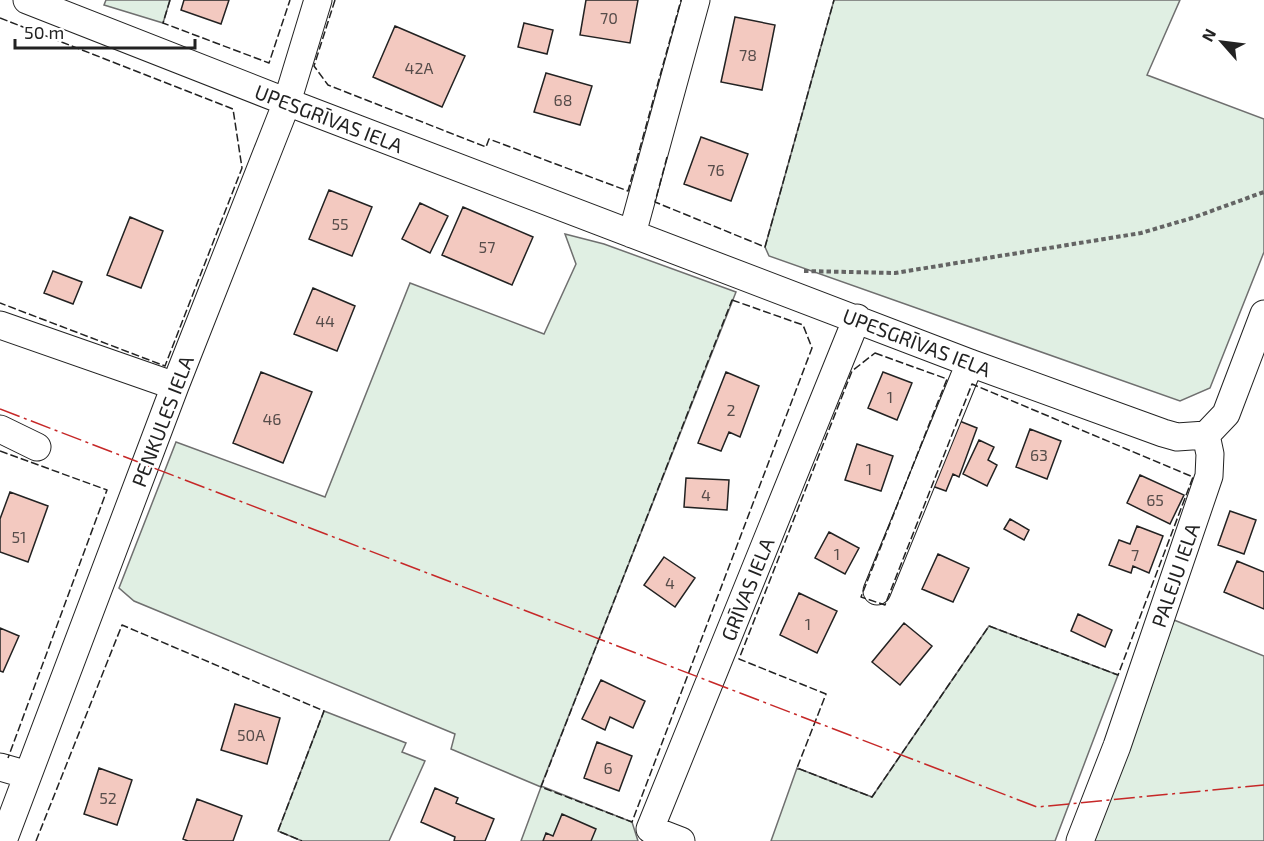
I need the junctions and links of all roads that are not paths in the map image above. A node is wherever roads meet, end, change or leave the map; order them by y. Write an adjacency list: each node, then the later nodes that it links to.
1 (27, 0): 4 (street, UPESGRĪVAS IELA)
2 (318, 0): 4 (street, PENKULES IELA)
3 (696, 0): 5 (street)
4 (287, 102): 5 (street, UPESGRĪVAS IELA); 10 (street, PENKULES IELA)
5 (632, 234): 7 (street, UPESGRĪVAS IELA)
6 (1264, 314): 12 (street)
7 (857, 318): 9 (street, UPESGRĪVAS IELA); 18 (street, GRĪVAS IELA)
8 (0, 325): 10 (street)
9 (970, 363): 12 (street, UPESGRĪVAS IELA); 14 (street)
10 (176, 386): 16 (street, PENKULES IELA)
11 (0, 429): 13 (street)
12 (1206, 435): 19 (street, PALEJU IELA)
13 (37, 447)
14 (877, 591)
15 (0, 767): 16 (street)
16 (28, 775): 17 (street, PENKULES IELA)
17 (3, 841)
18 (681, 841)
19 (1080, 841)

